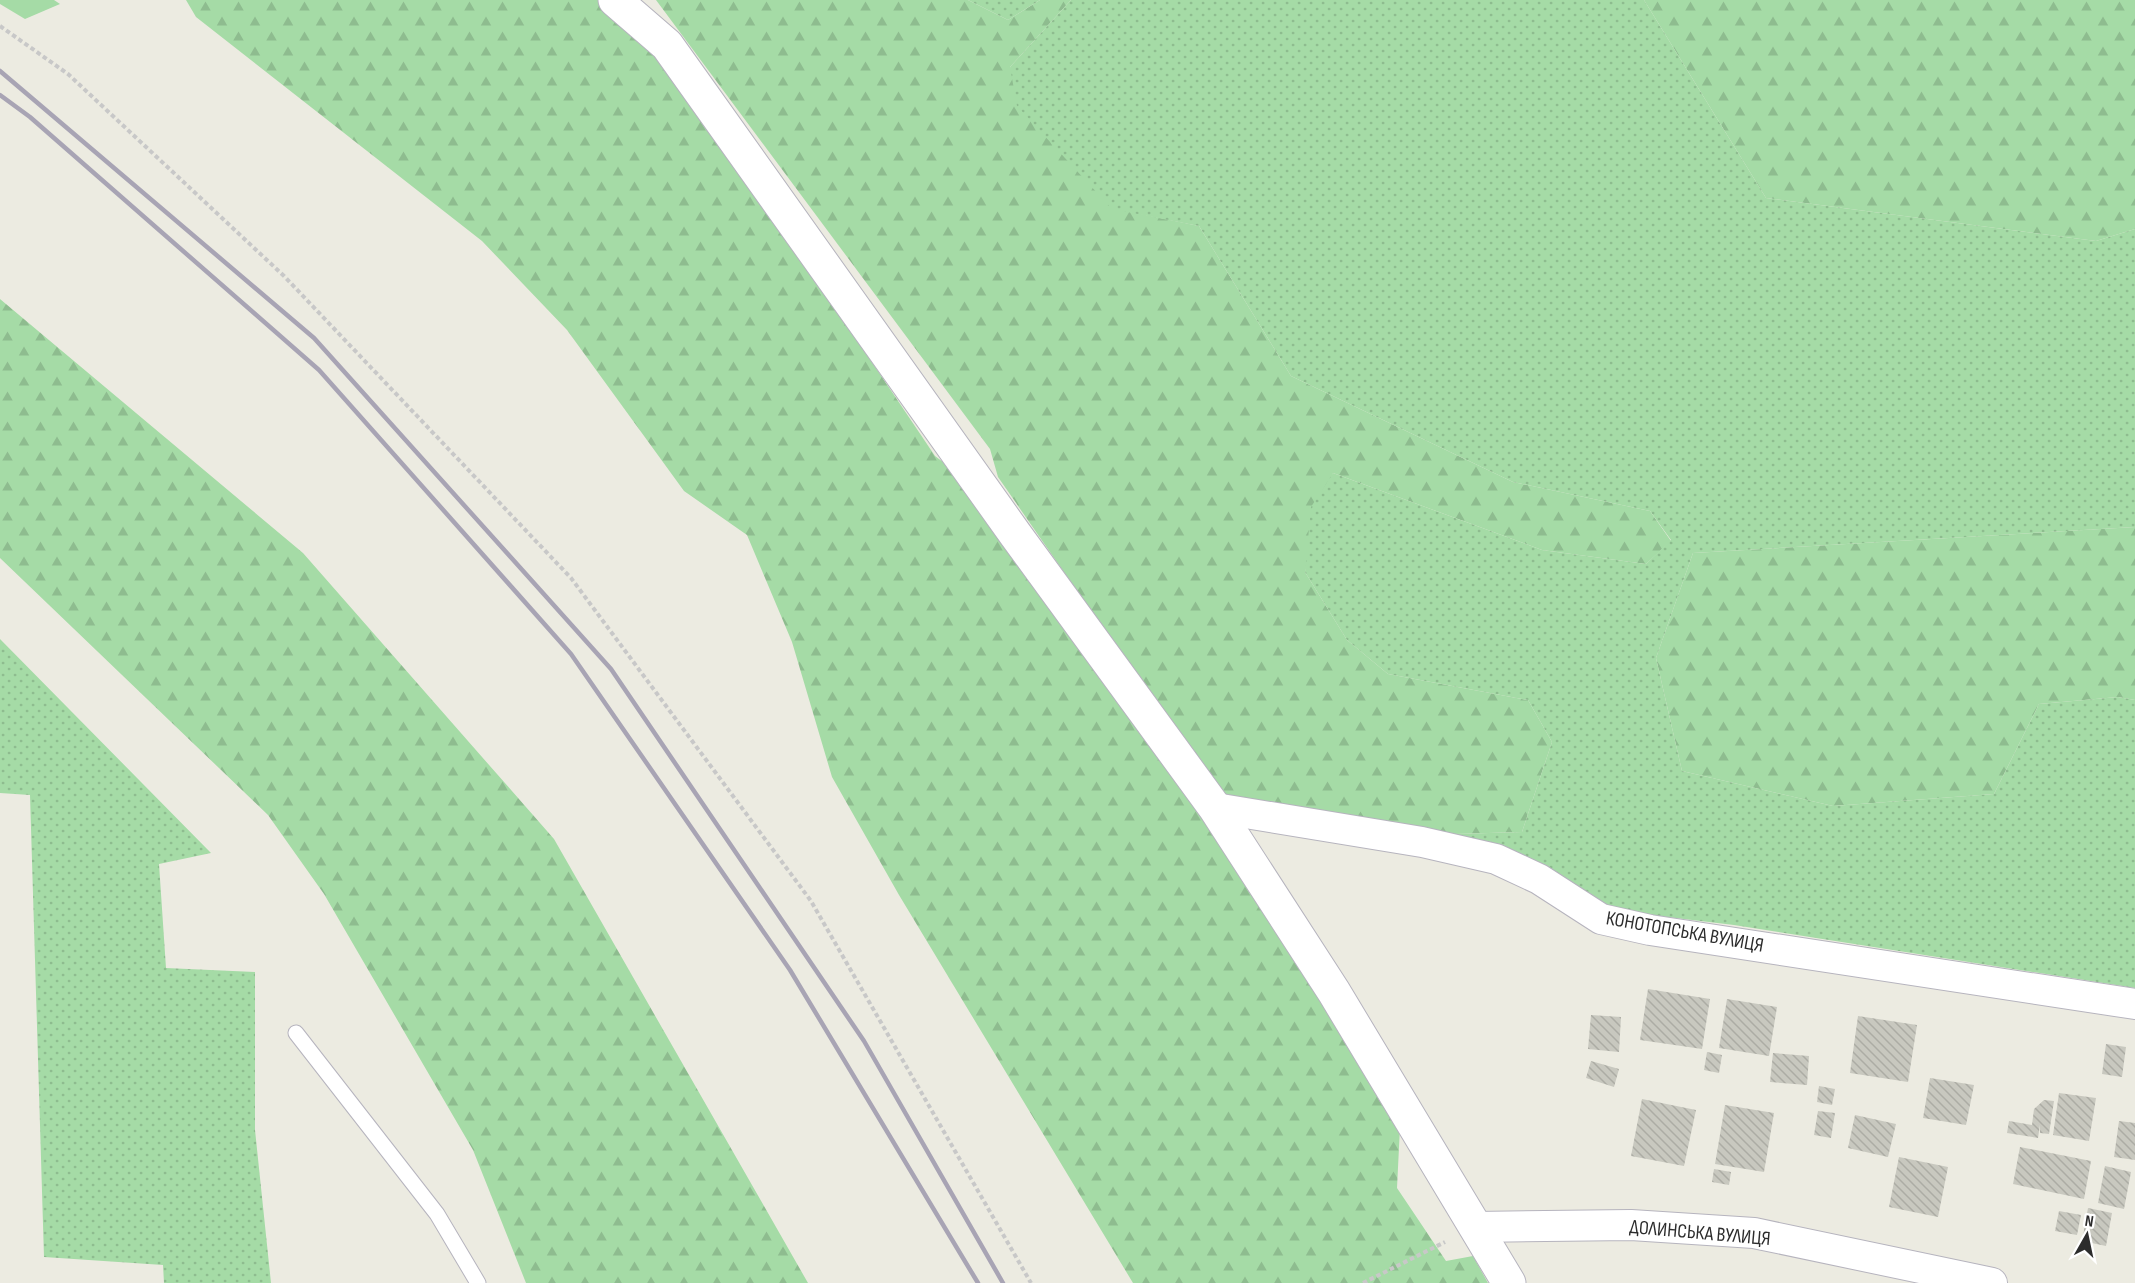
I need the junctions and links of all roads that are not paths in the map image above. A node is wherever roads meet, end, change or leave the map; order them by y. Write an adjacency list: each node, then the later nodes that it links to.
1 (615, 0): 2 (street)
2 (1215, 808): 3 (street, КОНОТОПСЬКА ВУЛИЦЯ); 5 (street)
3 (2135, 1004)
4 (296, 1033): 6 (lane)
5 (1475, 1227): 7 (street); 8 (street, ДОЛИНСЬКА ВУЛИЦЯ)
6 (478, 1283)
7 (1509, 1283)
8 (1992, 1283)

